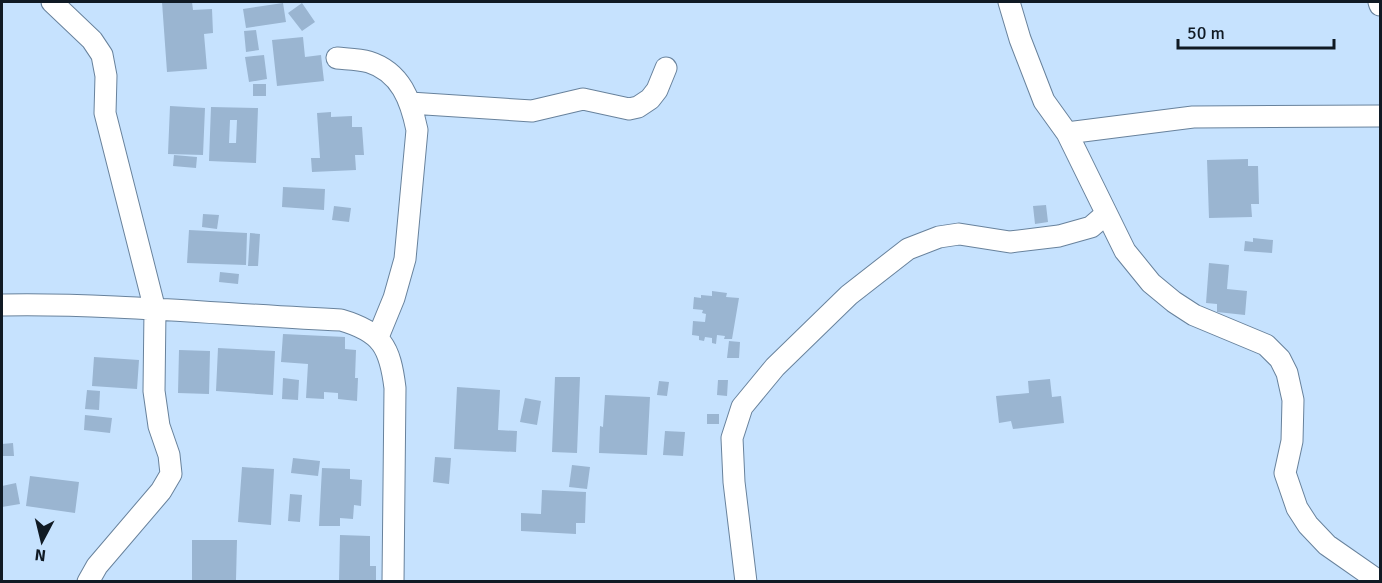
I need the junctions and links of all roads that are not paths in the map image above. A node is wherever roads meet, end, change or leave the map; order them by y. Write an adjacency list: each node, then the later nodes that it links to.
1 (52, 2): 10 (street)
2 (1009, 2): 7 (street)
3 (337, 58): 5 (street)
4 (666, 69): 5 (street)
5 (410, 103): 11 (street)
6 (1380, 116): 7 (street)
7 (1067, 133): 8 (street)
8 (1106, 214): 14 (street); 15 (street)
9 (2, 305): 10 (street)
10 (155, 310): 11 (street); 12 (street)
11 (378, 337): 13 (street)
12 (88, 582)
13 (393, 582)
14 (746, 582)
15 (1380, 582)

